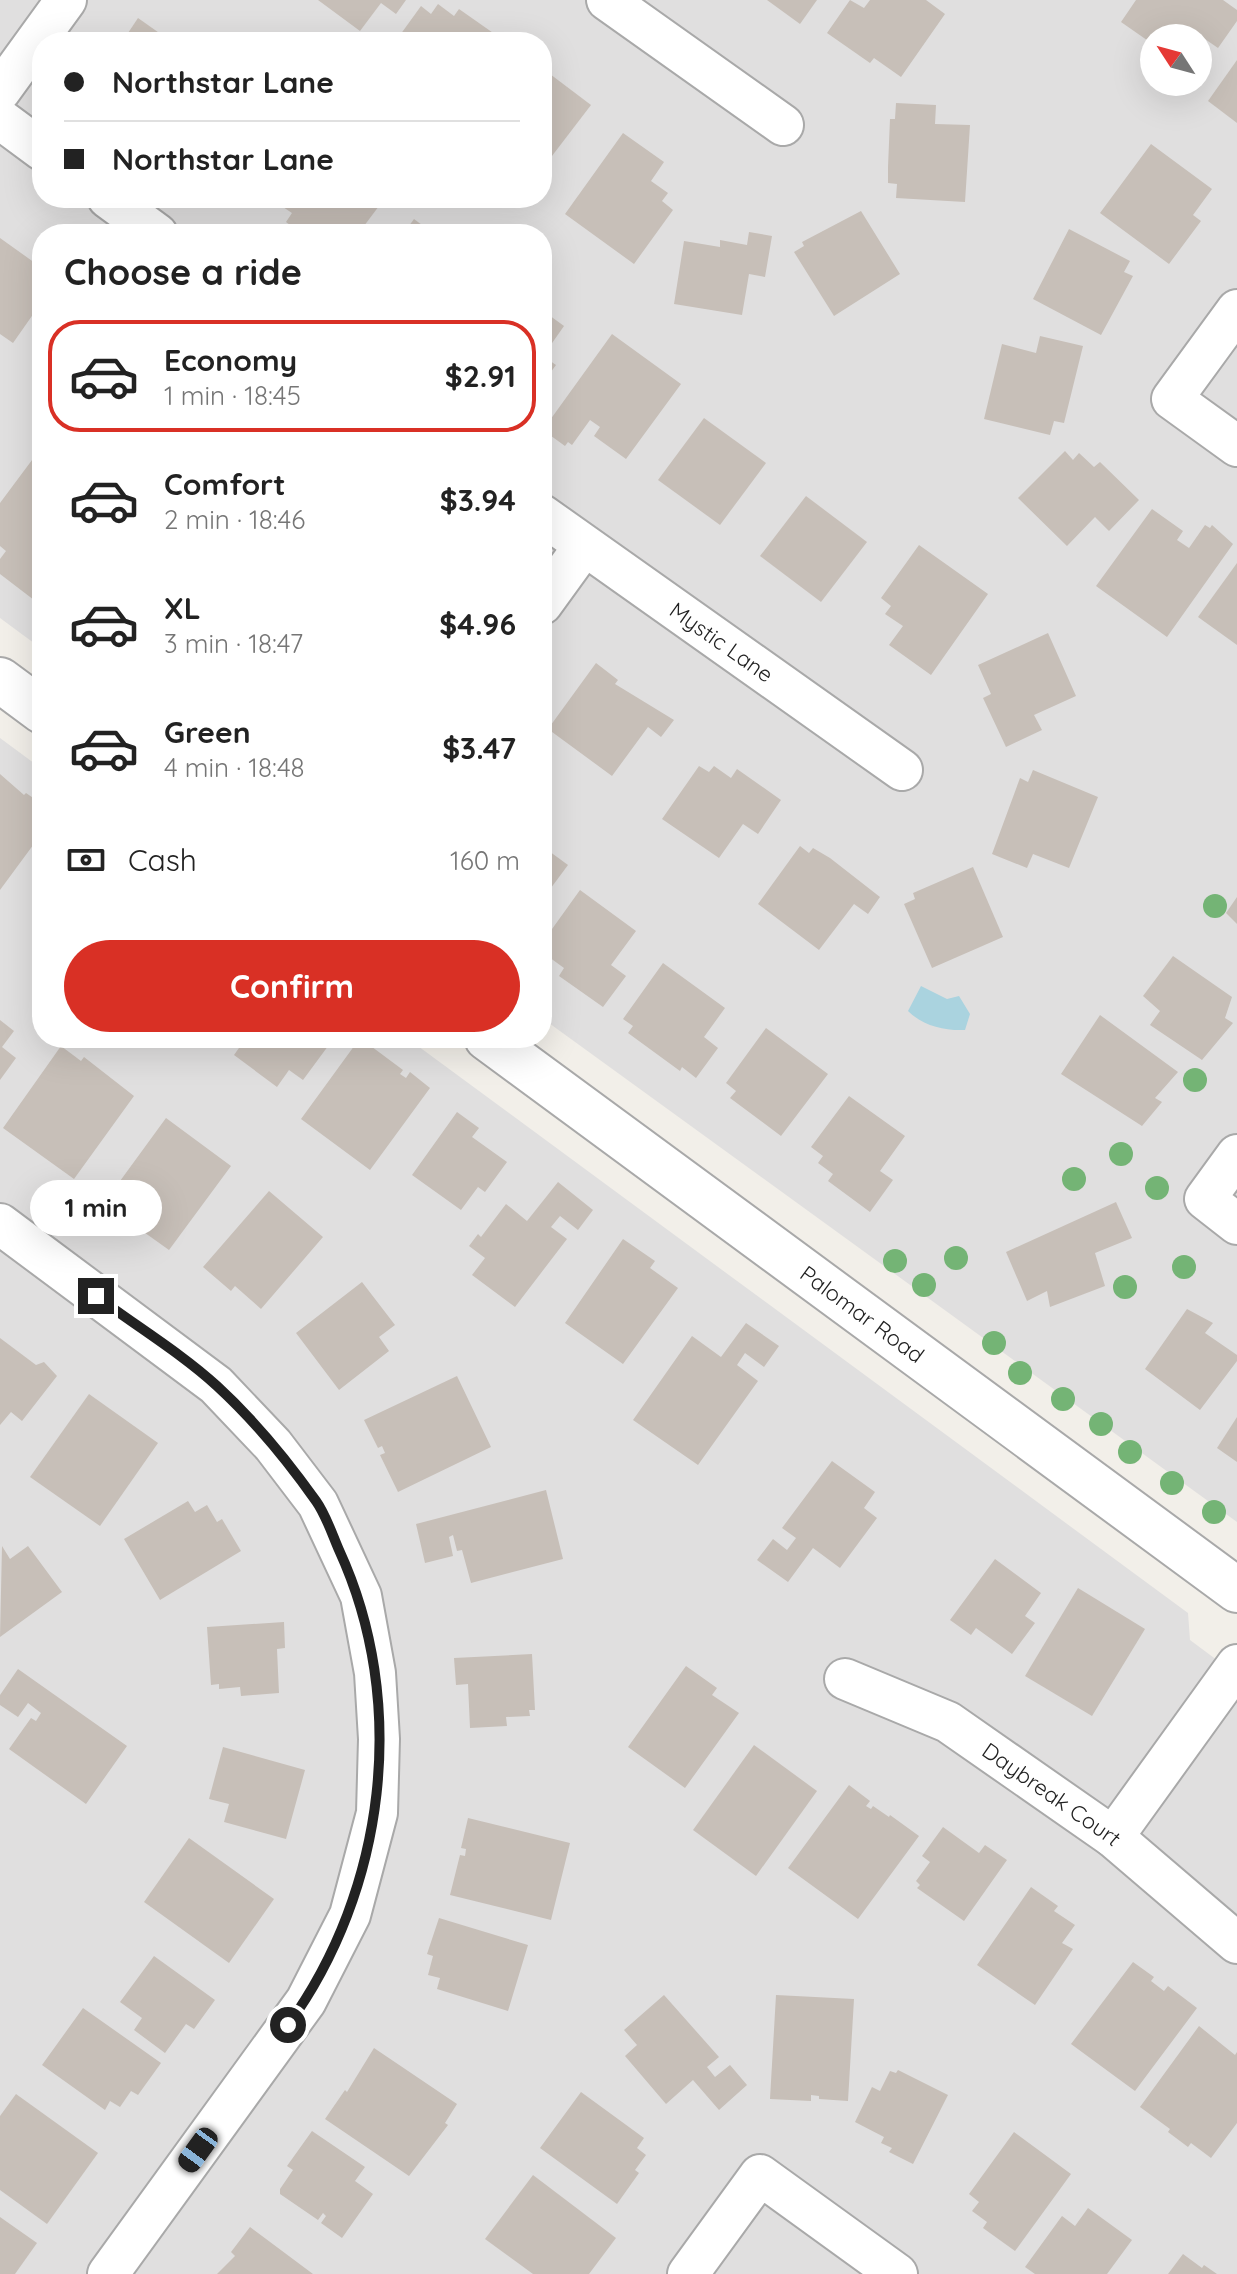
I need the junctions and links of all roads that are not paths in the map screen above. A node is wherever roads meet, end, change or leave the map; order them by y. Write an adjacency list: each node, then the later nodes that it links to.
1 (66, 0): 3 (street)
2 (607, 0): 7 (street)
3 (43, 32)
4 (32, 47): 5 (street)
5 (0, 91)
6 (0, 119): 8 (street)
7 (783, 125)
8 (32, 143)
9 (122, 208): 10 (street)
10 (143, 224)
11 (1237, 310): 12 (street)
12 (1237, 446)
13 (552, 522): 14 (street, Mystic Lane)
14 (584, 546): 15 (street); 18 (street, Mystic Lane)
15 (552, 590)
16 (0, 680): 17 (street)
17 (32, 704)
18 (902, 770)
19 (501, 1048): 23 (street, Palomar Road)
20 (1237, 1155): 22 (street)
21 (0, 1224): 28 (street)
22 (1237, 1224)
23 (1237, 1590)
24 (1237, 1665): 26 (street)
25 (845, 1679): 26 (street, Daybreak Court)
26 (1113, 1837): 27 (street, Daybreak Court)
27 (1237, 1943)
28 (108, 2274)
29 (688, 2274): 30 (street)
30 (897, 2274)

